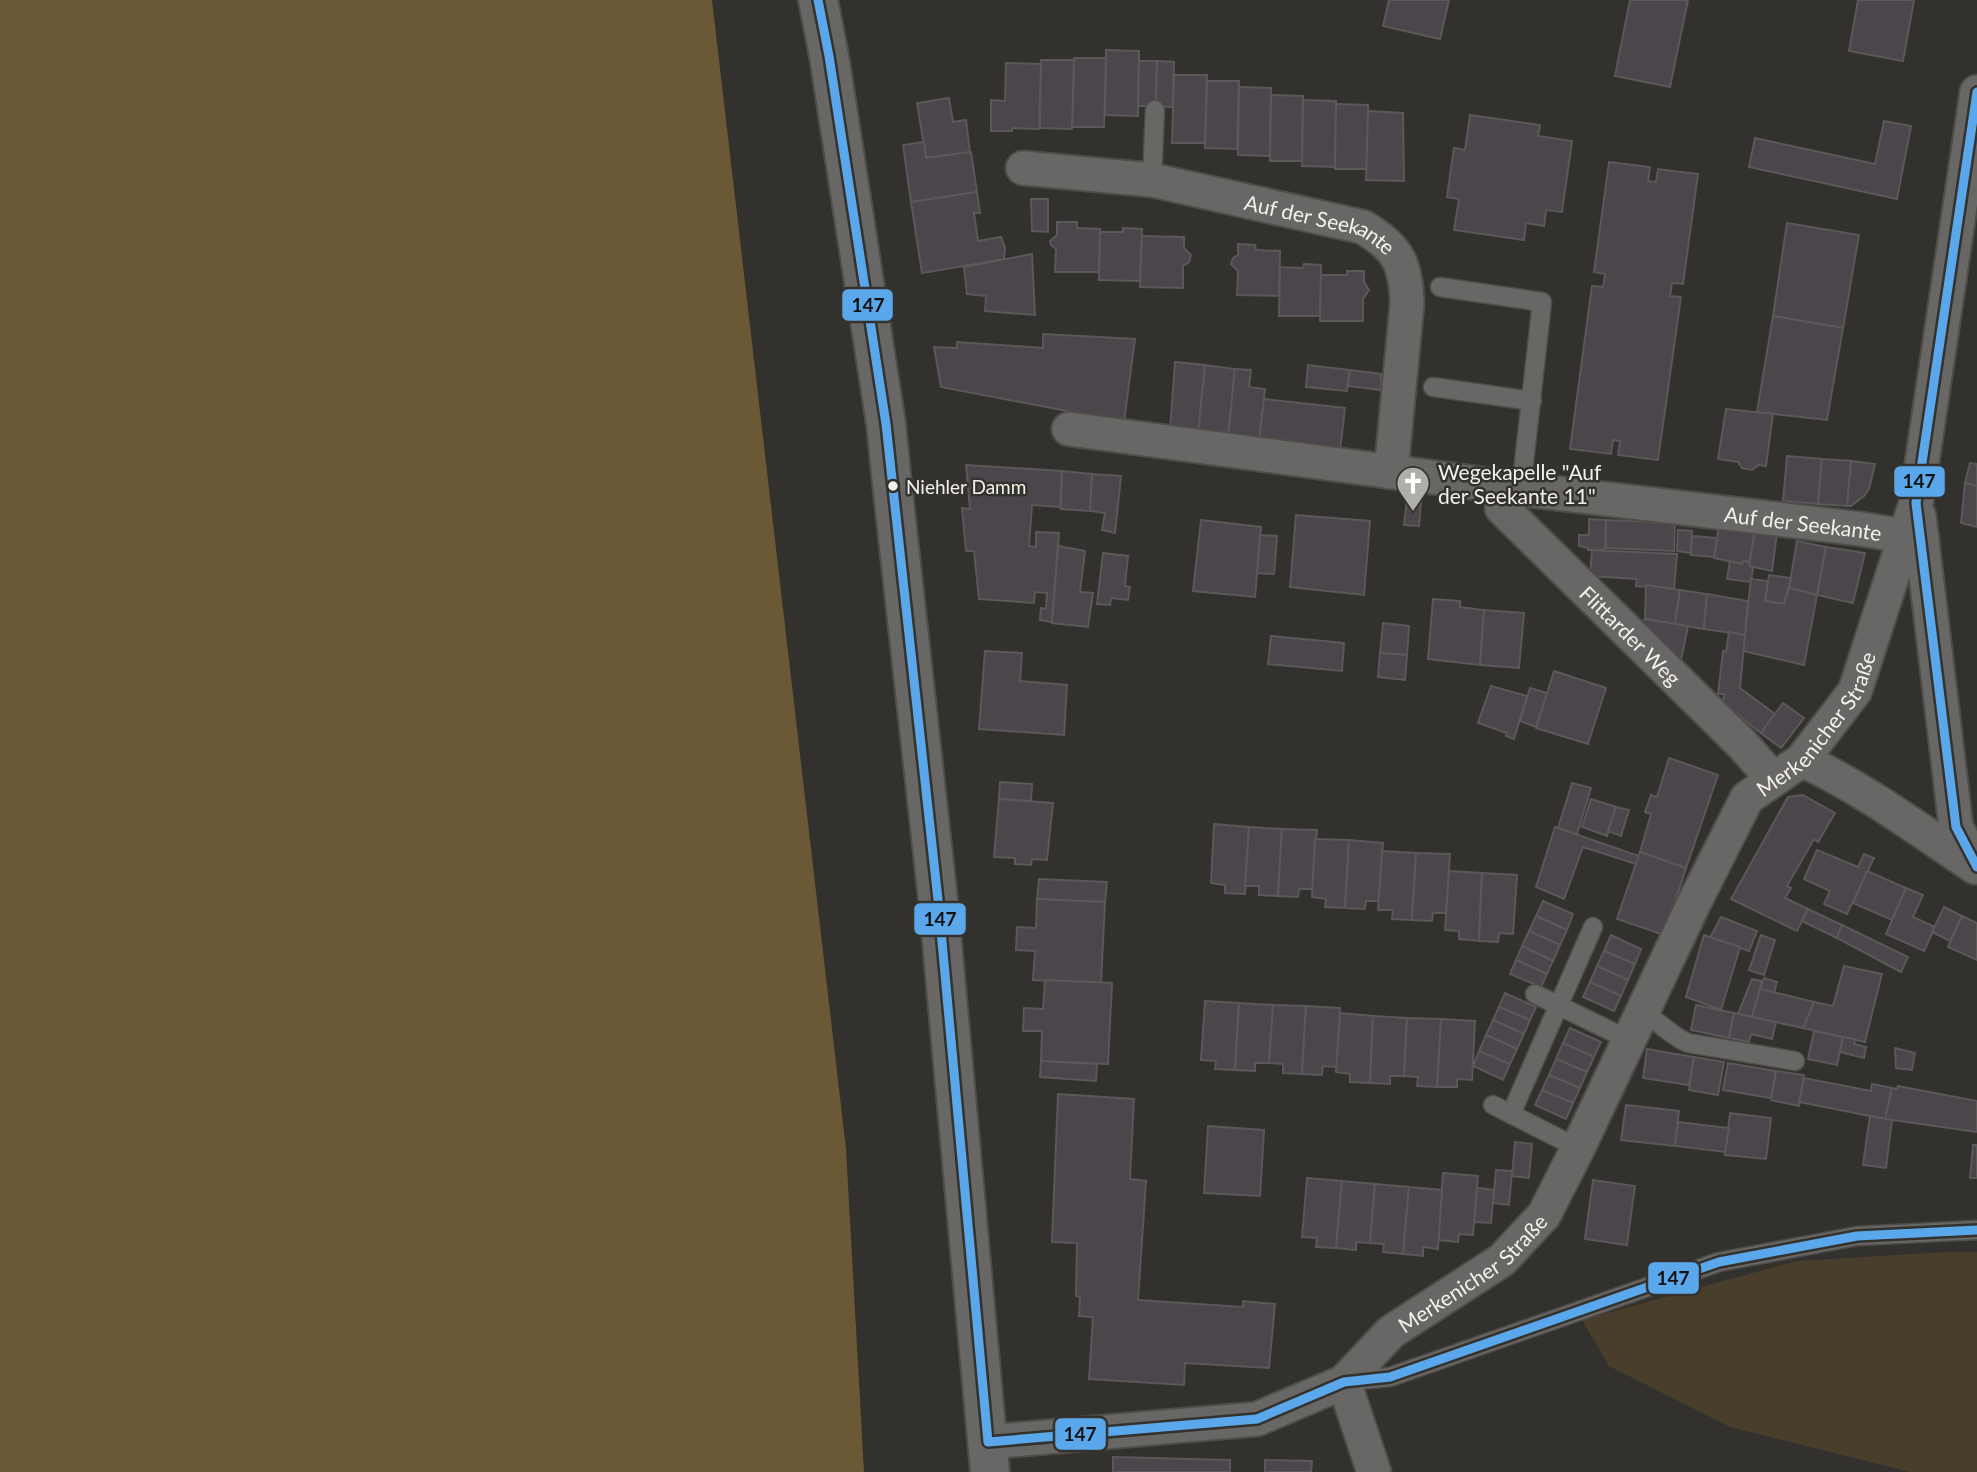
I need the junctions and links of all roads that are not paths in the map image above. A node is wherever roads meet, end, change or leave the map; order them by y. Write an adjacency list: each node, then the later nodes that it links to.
1 (818, 0): 26 (street)
2 (1977, 92): 12 (street, Merkenicher Straße)
3 (1155, 110): 5 (lane)
4 (1023, 168): 5 (street, Auf der Seekante)
5 (1152, 180): 10 (street, Auf der Seekante)
6 (1440, 287): 8 (lane)
7 (1433, 387): 8 (lane)
8 (1532, 401): 11 (lane)
9 (1069, 429): 10 (street, Auf der Seekante)
10 (1391, 472): 11 (street, Auf der Seekante)
11 (1512, 487): 12 (street, Auf der Seekante); 14 (street, Flittarder Weg)
12 (1914, 537): 13 (street, Merkenicher Straße); 15 (street, Merkenicher Straße)
13 (1802, 760): 14 (street, Merkenicher Straße); 15 (street)
14 (1773, 779): 19 (street, Merkenicher Straße)
15 (1977, 868)
16 (1593, 927): 18 (lane)
17 (1535, 995): 18 (lane)
18 (1559, 1006): 19 (lane); 22 (lane)
19 (1636, 1026): 20 (lane); 23 (street, Merkenicher Straße)
20 (1795, 1061)
21 (1493, 1105): 22 (lane)
22 (1511, 1114): 23 (lane)
23 (1578, 1147): 25 (street, Merkenicher Straße)
24 (1977, 1230): 25 (lane)
25 (1344, 1382): 26 (street, Merkenicher Straße); 27 (street)
26 (989, 1457)
27 (1374, 1472)

